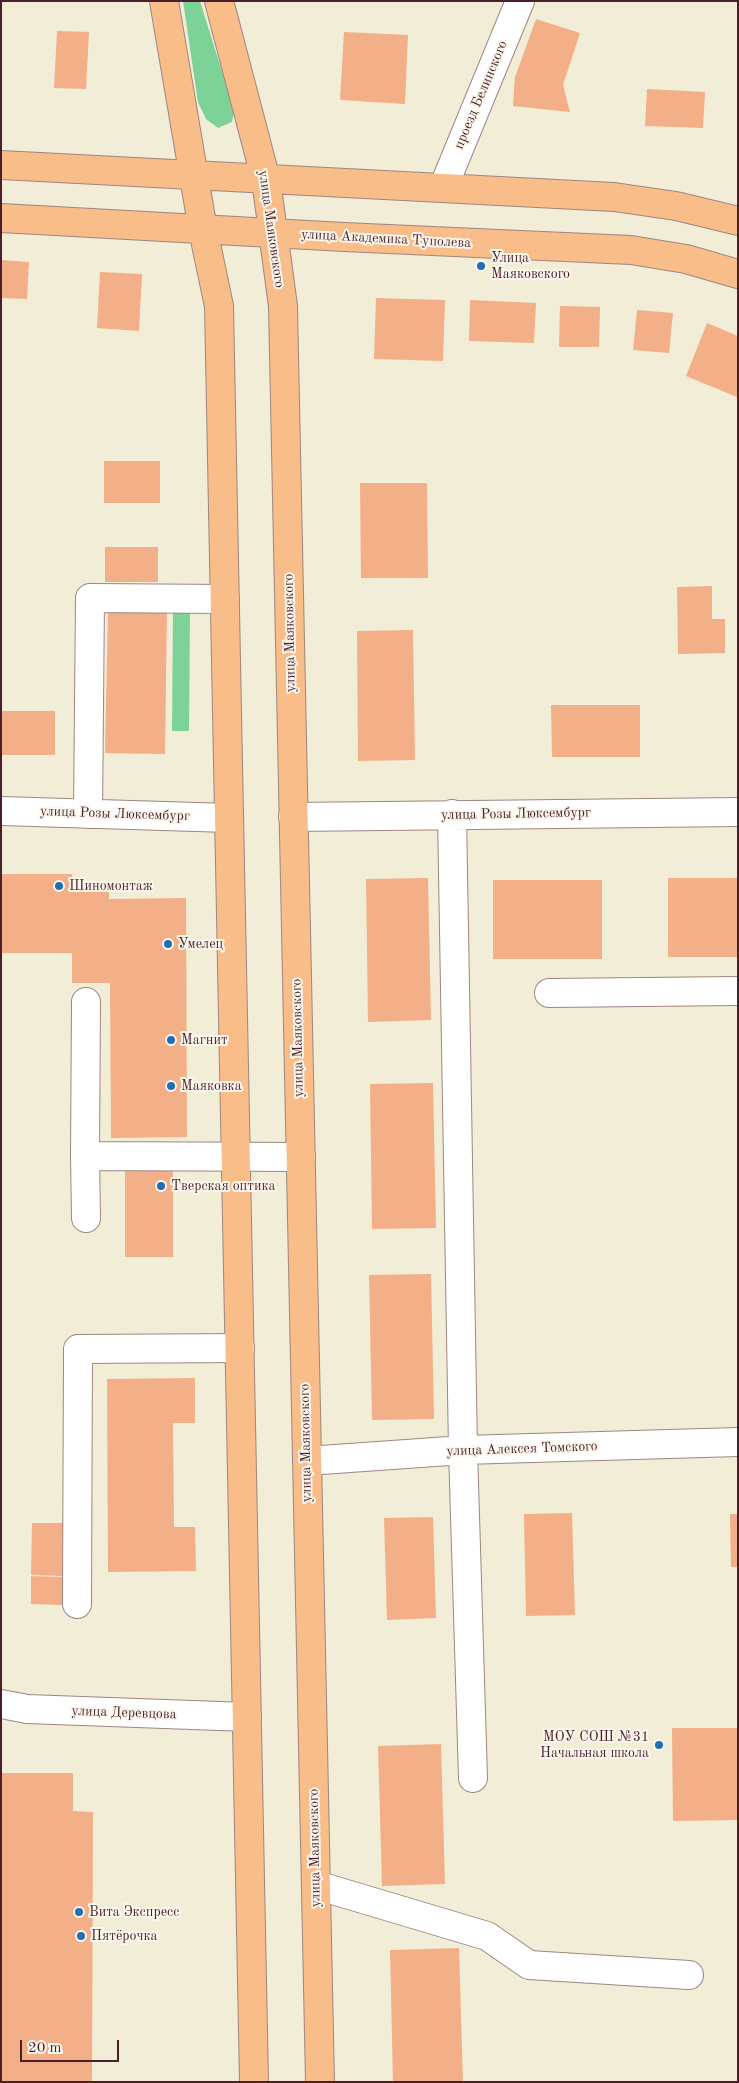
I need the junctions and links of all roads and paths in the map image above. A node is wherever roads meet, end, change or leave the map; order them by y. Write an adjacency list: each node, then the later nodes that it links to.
1 (164, 1): 5 (main road)
2 (219, 1): 6 (main road, улица Маяковского)
3 (520, 1): 7 (street, проезд Белинского)
4 (1, 165): 5 (main road)
5 (193, 177): 6 (main road); 10 (main road)
6 (266, 180): 7 (main road); 11 (main road, улица Маяковского)
7 (443, 188): 9 (main road)
8 (1, 218): 10 (main road, улица Академика Туполева)
9 (738, 221)
10 (203, 230): 11 (main road, улица Академика Туполева); 13 (main road)
11 (272, 233): 12 (main road, улица Академика Туполева); 18 (main road, улица Маяковского)
12 (738, 274)
13 (225, 599): 16 (street); 19 (main road)
14 (1, 811): 16 (street, улица Розы Люксембург)
15 (738, 812): 17 (street, улица Розы Люксембург)
16 (88, 814): 19 (street, улица Розы Люксембург)
17 (452, 814): 18 (street, улица Розы Люксембург); 29 (street)
18 (293, 816): 25 (main road, улица Маяковского)
19 (229, 818): 24 (main road)
20 (738, 991): 21 (street)
21 (550, 993)
22 (86, 1002): 23 (street)
23 (85, 1156): 24 (street); 26 (street)
24 (236, 1156): 25 (street); 27 (main road)
25 (300, 1157): 30 (main road, улица Маяковского)
26 (86, 1218)
27 (240, 1348): 31 (street); 33 (main road)
28 (738, 1442): 29 (street, улица Алексея Томского)
29 (463, 1450): 30 (street, улица Алексея Томского); 34 (street)
30 (307, 1461): 35 (main road, улица Маяковского)
31 (78, 1604)
32 (1, 1704): 33 (street, улица Деревцова)
33 (247, 1717): 37 (main road)
34 (473, 1778)
35 (316, 1885): 36 (street); 38 (main road, улица Маяковского)
36 (690, 1975)
37 (254, 2082)
38 (320, 2082)

